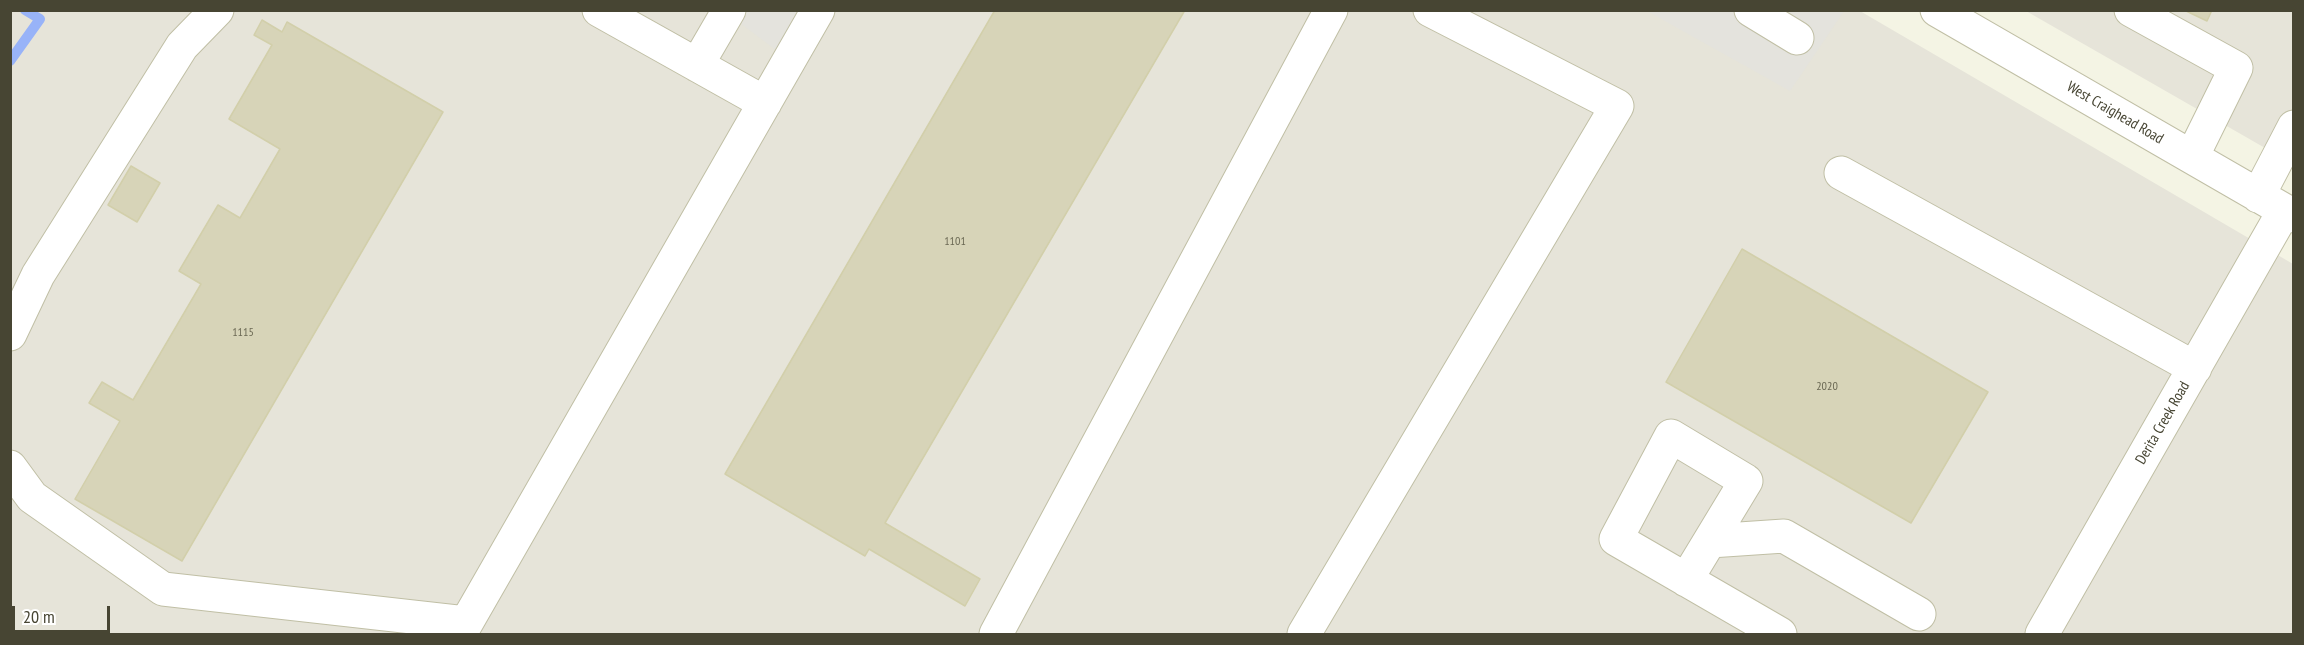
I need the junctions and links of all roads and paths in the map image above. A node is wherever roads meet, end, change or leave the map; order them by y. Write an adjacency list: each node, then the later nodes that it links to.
1 (217, 10): 17 (street)
2 (599, 10): 11 (street)
3 (729, 10): 11 (street)
4 (818, 10): 12 (street)
5 (1331, 10): 24 (street)
6 (1430, 10): 25 (street)
7 (1751, 10): 10 (street)
8 (2131, 10): 14 (street)
9 (1944, 12): 14 (street, West Craighead Road)
10 (1797, 38)
11 (698, 65): 12 (street)
12 (765, 103): 23 (street)
13 (2294, 127): 16 (street, Derita Creek Road)
14 (2192, 157): 16 (street, West Craighead Road)
15 (1841, 174): 18 (street)
16 (2279, 208): 18 (street, Derita Creek Road)
17 (10, 334)
18 (2195, 368): 27 (street, Derita Creek Road)
19 (10, 467): 23 (street)
20 (1710, 541): 21 (street); 21 (street); 22 (street)
21 (1686, 580): 26 (street)
22 (1919, 614)
23 (463, 629)
24 (996, 634)
25 (1304, 634)
26 (1780, 634)
27 (2042, 634)

